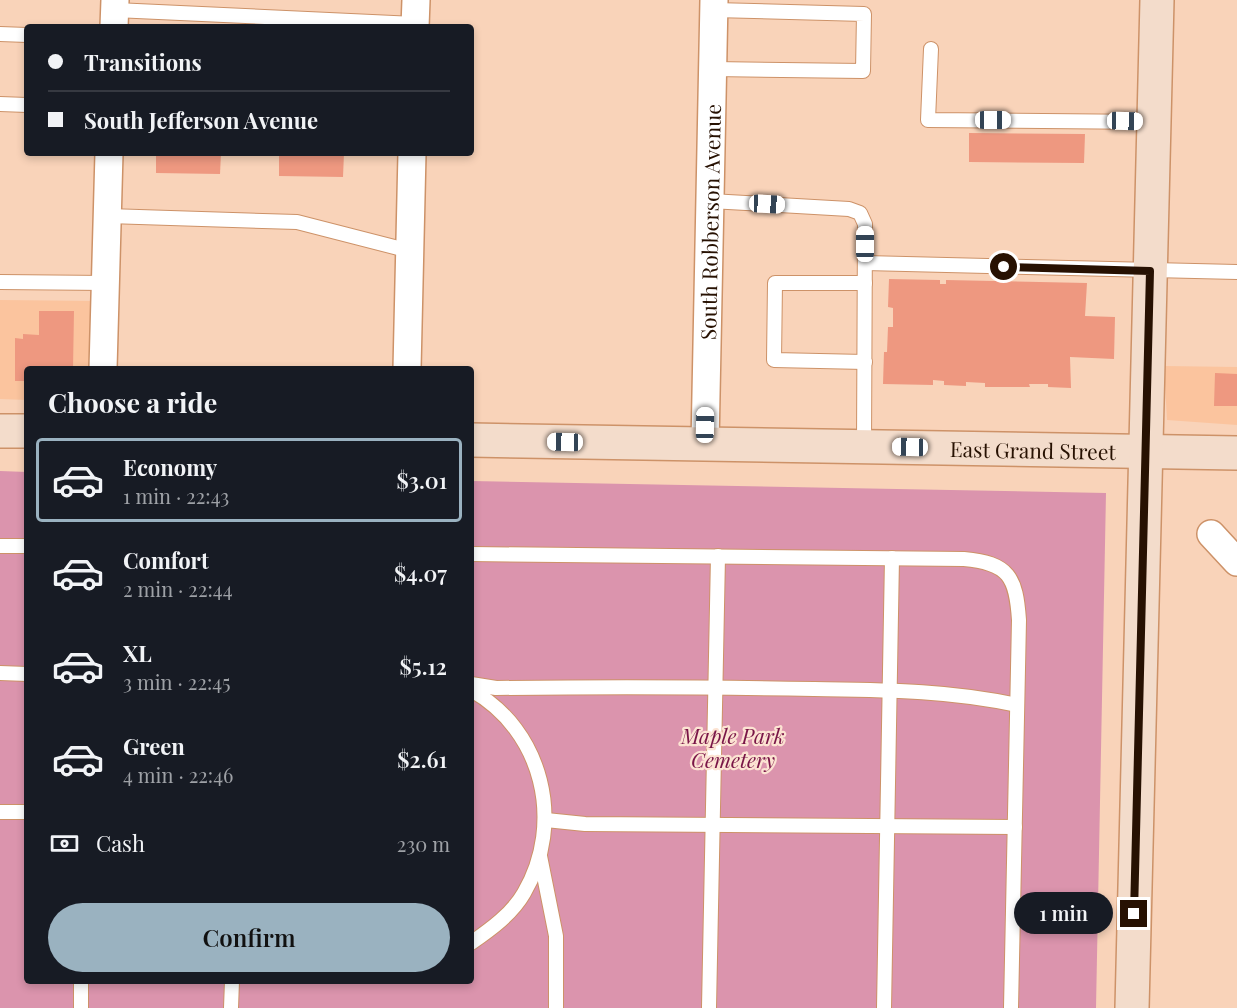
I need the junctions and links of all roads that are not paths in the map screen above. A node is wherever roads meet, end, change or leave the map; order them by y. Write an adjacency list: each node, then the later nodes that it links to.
1 (1157, 0): 12 (main road)
2 (714, 5): 9 (street, South Robberson Avenue); 9 (lane)
3 (154, 6): 4 (lane); 5 (lane)
4 (114, 12)
5 (415, 17)
6 (0, 34): 7 (lane)
7 (24, 35)
8 (931, 49): 12 (lane)
9 (713, 69): 15 (street, South Robberson Avenue)
10 (0, 104): 11 (lane)
11 (24, 105)
12 (1153, 122): 19 (main road)
13 (110, 156): 16 (street)
14 (412, 156): 17 (street)
15 (710, 201): 18 (lane); 30 (street, South Robberson Avenue)
16 (108, 216): 17 (lane); 22 (street)
17 (410, 251): 26 (street)
18 (865, 263): 19 (lane); 23 (lane)
19 (1150, 271): 20 (lane); 32 (main road)
20 (1237, 272)
21 (0, 282): 22 (lane)
22 (106, 283): 25 (street)
23 (865, 284): 24 (lane); 24 (lane)
24 (865, 362): 31 (lane)
25 (103, 366)
26 (407, 366)
27 (0, 431): 28 (main road)
28 (24, 431)
29 (474, 440): 30 (main road, East Grand Street)
30 (705, 444): 31 (main road, East Grand Street)
31 (864, 447): 32 (main road, East Grand Street)
32 (1145, 451): 33 (main road, East Grand Street); 64 (main road)
33 (1237, 453)
34 (1211, 534): 40 (street)
35 (0, 546): 36 (lane)
36 (24, 546)
37 (474, 554): 38 (lane)
38 (717, 556): 39 (lane); 44 (lane)
39 (892, 558): 45 (lane); 47 (lane)
40 (1237, 562)
41 (0, 673): 42 (lane)
42 (24, 674)
43 (474, 684): 44 (lane)
44 (715, 687): 45 (lane); 51 (lane)
45 (890, 691): 47 (lane); 52 (lane)
46 (474, 692): 50 (lane)
47 (1017, 705): 53 (lane)
48 (0, 812): 49 (lane)
49 (24, 812)
50 (546, 820): 51 (lane); 54 (lane)
51 (712, 825): 52 (lane); 61 (lane)
52 (887, 826): 53 (lane); 62 (lane)
53 (1015, 827): 63 (lane)
54 (540, 856): 55 (lane); 60 (lane)
55 (474, 941)
56 (81, 984): 58 (lane)
57 (232, 984): 59 (lane)
58 (81, 1008)
59 (231, 1008)
60 (556, 1008)
61 (709, 1008)
62 (884, 1008)
63 (1011, 1008)
64 (1132, 1008)

